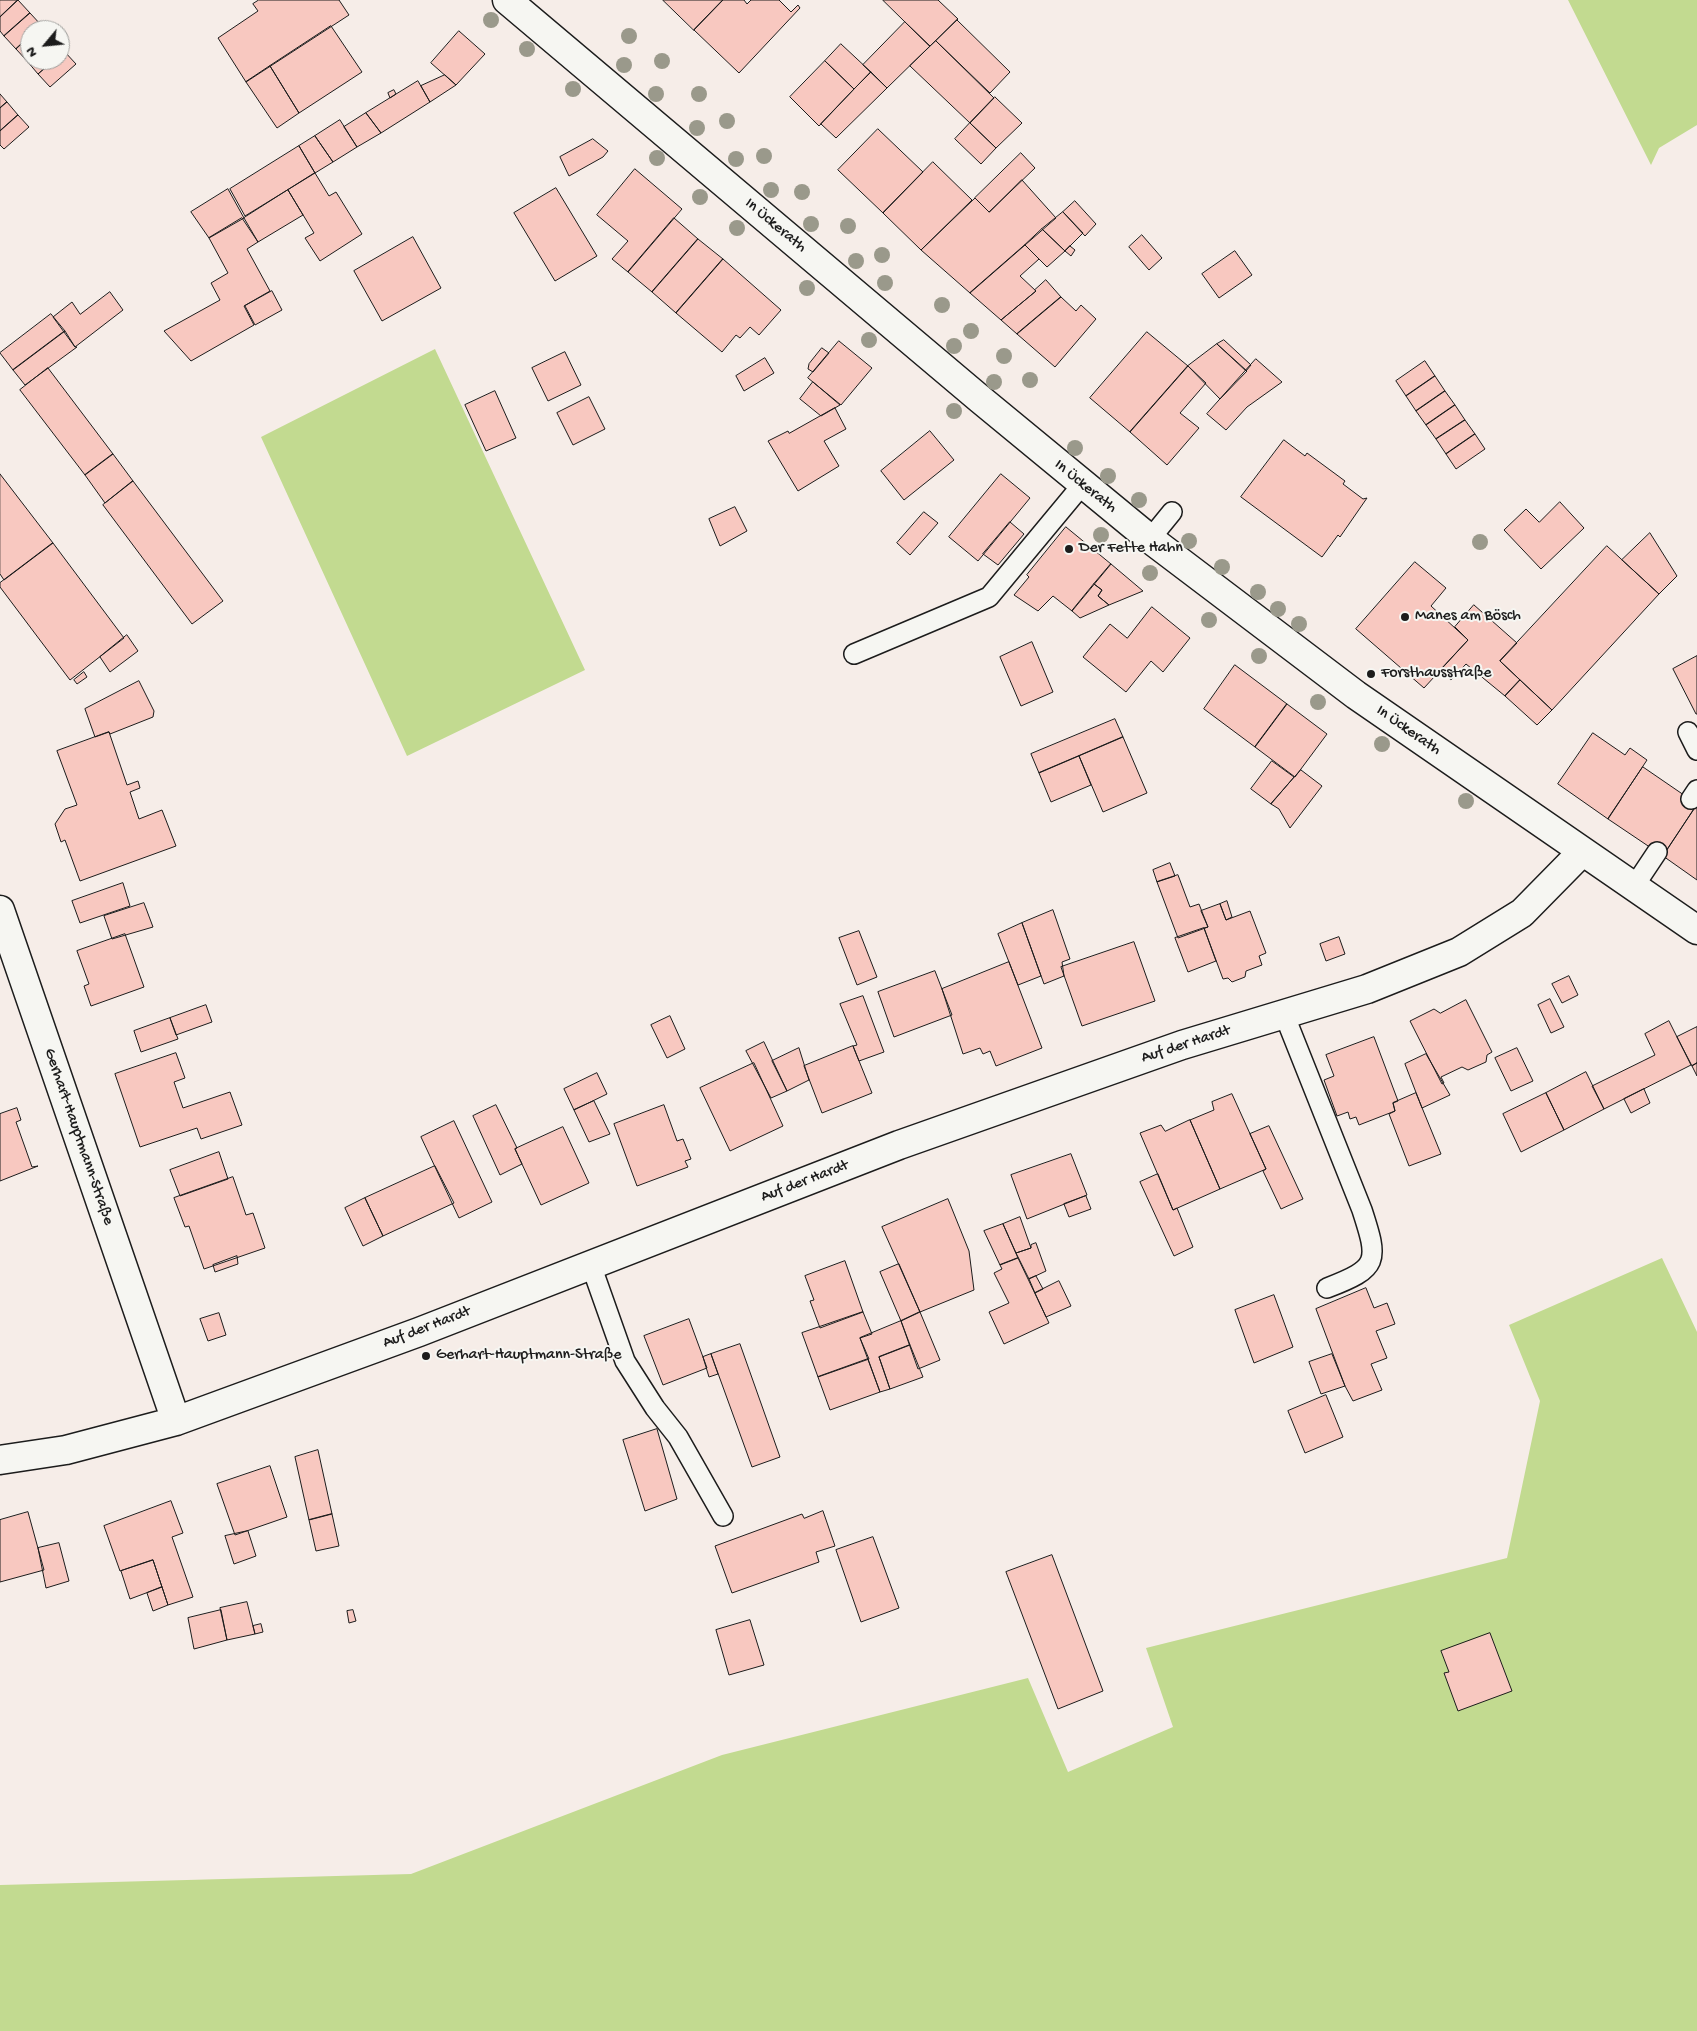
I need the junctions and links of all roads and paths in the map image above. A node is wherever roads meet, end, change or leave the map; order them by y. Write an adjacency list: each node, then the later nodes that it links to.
1 (507, 0): 2 (street, In Ückerath)
2 (1082, 485): 4 (street, In Ückerath); 5 (lane)
3 (1172, 512): 4 (lane)
4 (1150, 539): 8 (street, In Ückerath)
5 (854, 654)
6 (1688, 732): 7 (lane)
7 (1697, 750)
8 (1582, 852): 10 (street, In Ückerath); 13 (street, Auf der Hardt)
9 (1657, 852): 10 (lane)
10 (1634, 888): 12 (street, In Ückerath)
11 (0, 910): 16 (street, Gerhart-Hauptmann-Straße)
12 (1697, 930)
13 (1284, 1014): 14 (street, Auf der Hardt); 15 (lane)
14 (591, 1265): 16 (street, Auf der Hardt); 18 (lane)
15 (1327, 1288)
16 (176, 1421): 17 (street, Auf der Hardt)
17 (0, 1460)
18 (723, 1516)

